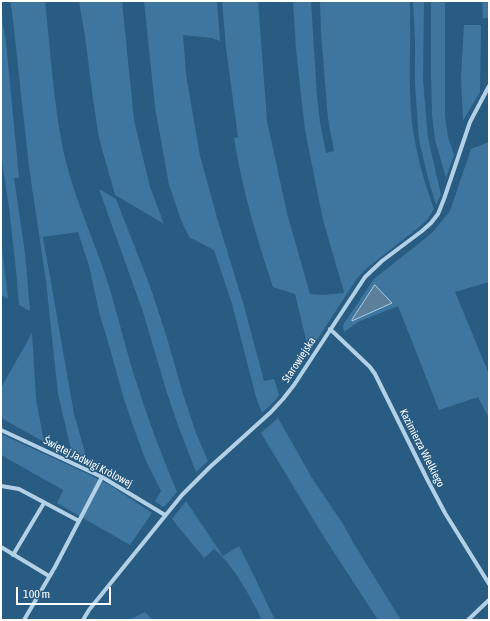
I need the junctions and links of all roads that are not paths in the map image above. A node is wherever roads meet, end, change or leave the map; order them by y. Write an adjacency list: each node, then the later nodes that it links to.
1 (489, 86): 2 (street, Starowiejska)
2 (330, 329): 7 (street, Starowiejska); 12 (street, Kazimierza Wielkiego)
3 (1, 430): 4 (street, Świętej Jadwigi Królowej)
4 (102, 477): 7 (street, Świętej Jadwigi Królowej); 8 (street)
5 (1, 486): 6 (street)
6 (44, 503): 8 (street); 10 (street)
7 (165, 515): 15 (street, Starowiejska)
8 (79, 520): 11 (street)
9 (1, 548): 10 (street)
10 (13, 555): 11 (street)
11 (49, 576): 14 (street)
12 (489, 584)
13 (489, 600): 16 (street)
14 (24, 620)
15 (83, 620)
16 (468, 620)

